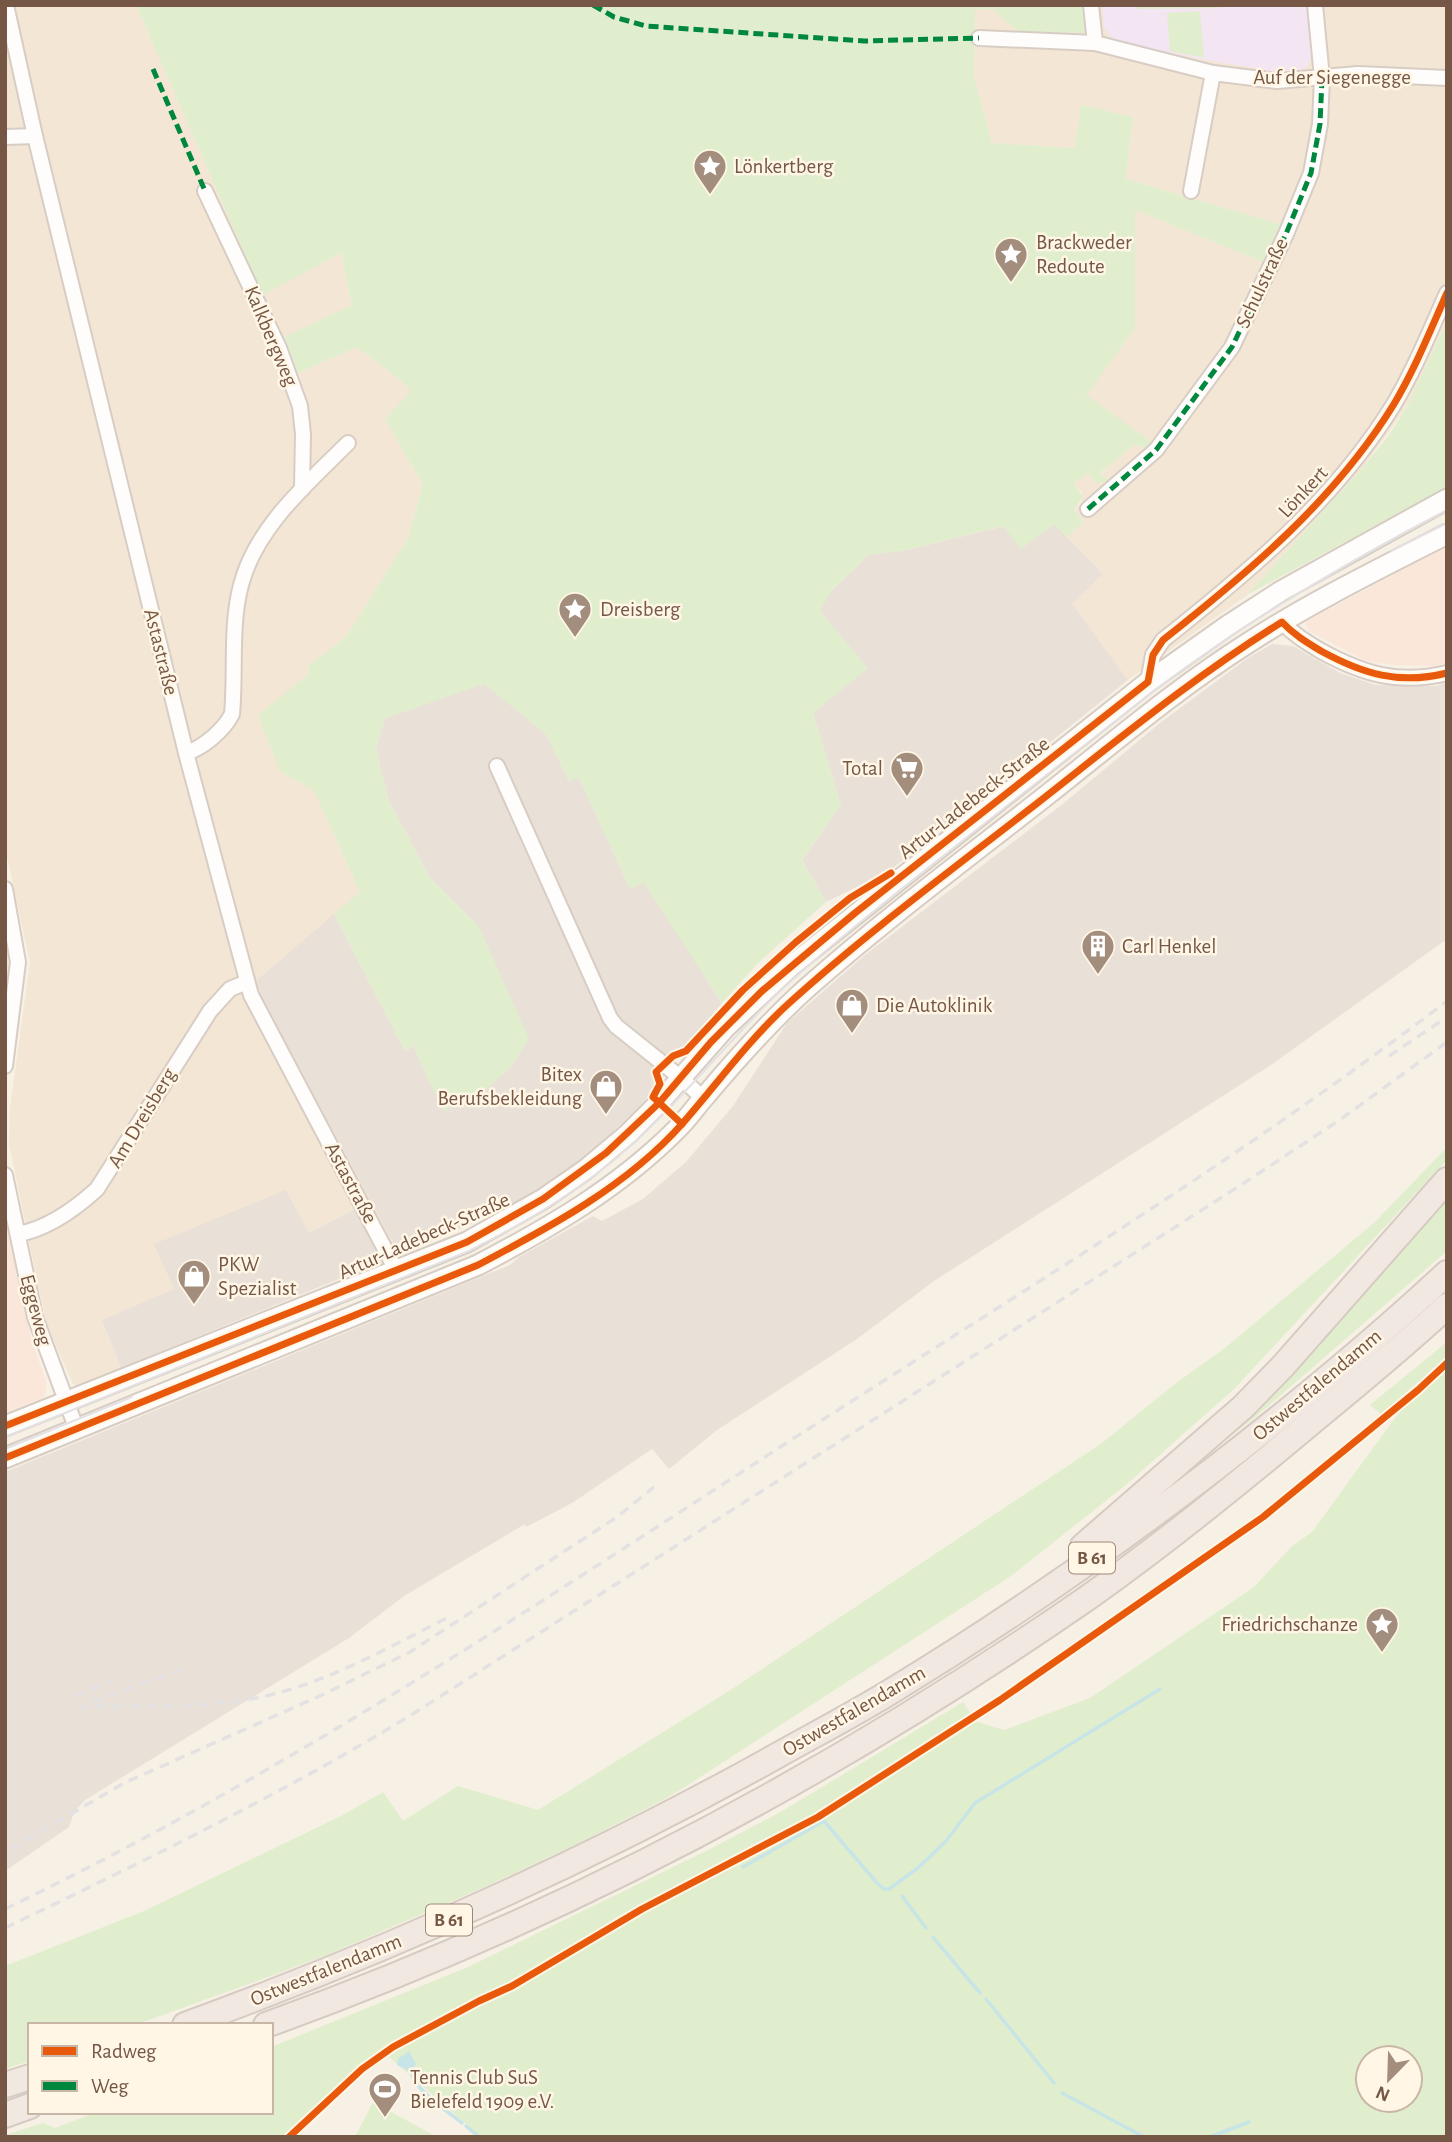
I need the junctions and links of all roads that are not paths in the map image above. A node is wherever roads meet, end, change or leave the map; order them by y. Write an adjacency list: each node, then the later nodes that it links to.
1 (6, 5): 9 (street, Astastraße)
2 (1091, 5): 5 (street)
3 (1315, 5): 7 (street, Schulstraße)
4 (978, 38): 5 (street, Auf der Siegenegge)
5 (1095, 43): 6 (street, Auf der Siegenegge)
6 (1213, 73): 7 (street, Auf der Siegenegge); 12 (street)
7 (1322, 78): 8 (street, Auf der Siegenegge); 17 (street, Schulstraße)
8 (1447, 78)
9 (35, 136): 10 (street); 22 (street, Astastraße)
10 (5, 137)
11 (205, 191): 15 (street, Kalkbergweg)
12 (1191, 191)
13 (1447, 293): 21 (street, Lönkert)
14 (348, 443): 15 (street)
15 (302, 489): 22 (street)
16 (1447, 499): 21 (street, Artur-Ladebeck-Straße)
17 (1088, 509)
18 (1447, 534): 19 (street, Artur-Ladebeck-Straße)
19 (1282, 622): 20 (street); 28 (street, Artur-Ladebeck-Straße)
20 (1447, 673)
21 (1149, 682): 27 (street, Artur-Ladebeck-Straße)
22 (186, 754): 25 (street, Astastraße)
23 (497, 766): 27 (street)
24 (5, 889): 26 (street)
25 (247, 982): 31 (street, Am Dreisberg); 32 (street, Astastraße)
26 (5, 1066)
27 (681, 1078): 28 (street); 32 (street, Artur-Ladebeck-Straße)
28 (703, 1098): 38 (street, Artur-Ladebeck-Straße)
29 (5, 1175): 31 (street, Eggeweg)
30 (1447, 1180): 41 (highway, B 61)
31 (18, 1234): 36 (street, Eggeweg)
32 (396, 1270): 36 (street, Artur-Ladebeck-Straße)
33 (1447, 1273): 41 (highway, Ostwestfalendamm / B 61)
34 (1447, 1306): 40 (highway, Ostwestfalendamm / B 61)
35 (1447, 1330): 40 (highway)
36 (66, 1402): 37 (street, Artur-Ladebeck-Straße); 38 (street)
37 (5, 1426)
38 (77, 1430): 39 (street, Artur-Ladebeck-Straße)
39 (5, 1458)
40 (1189, 1522): 43 (highway, Ostwestfalendamm / B 61)
41 (704, 1797): 42 (highway, Ostwestfalendamm / B 61)
42 (190, 2023)
43 (271, 2023)
44 (28, 2078): 45 (highway)
45 (5, 2085)
46 (28, 2107): 47 (highway)
47 (5, 2115)

